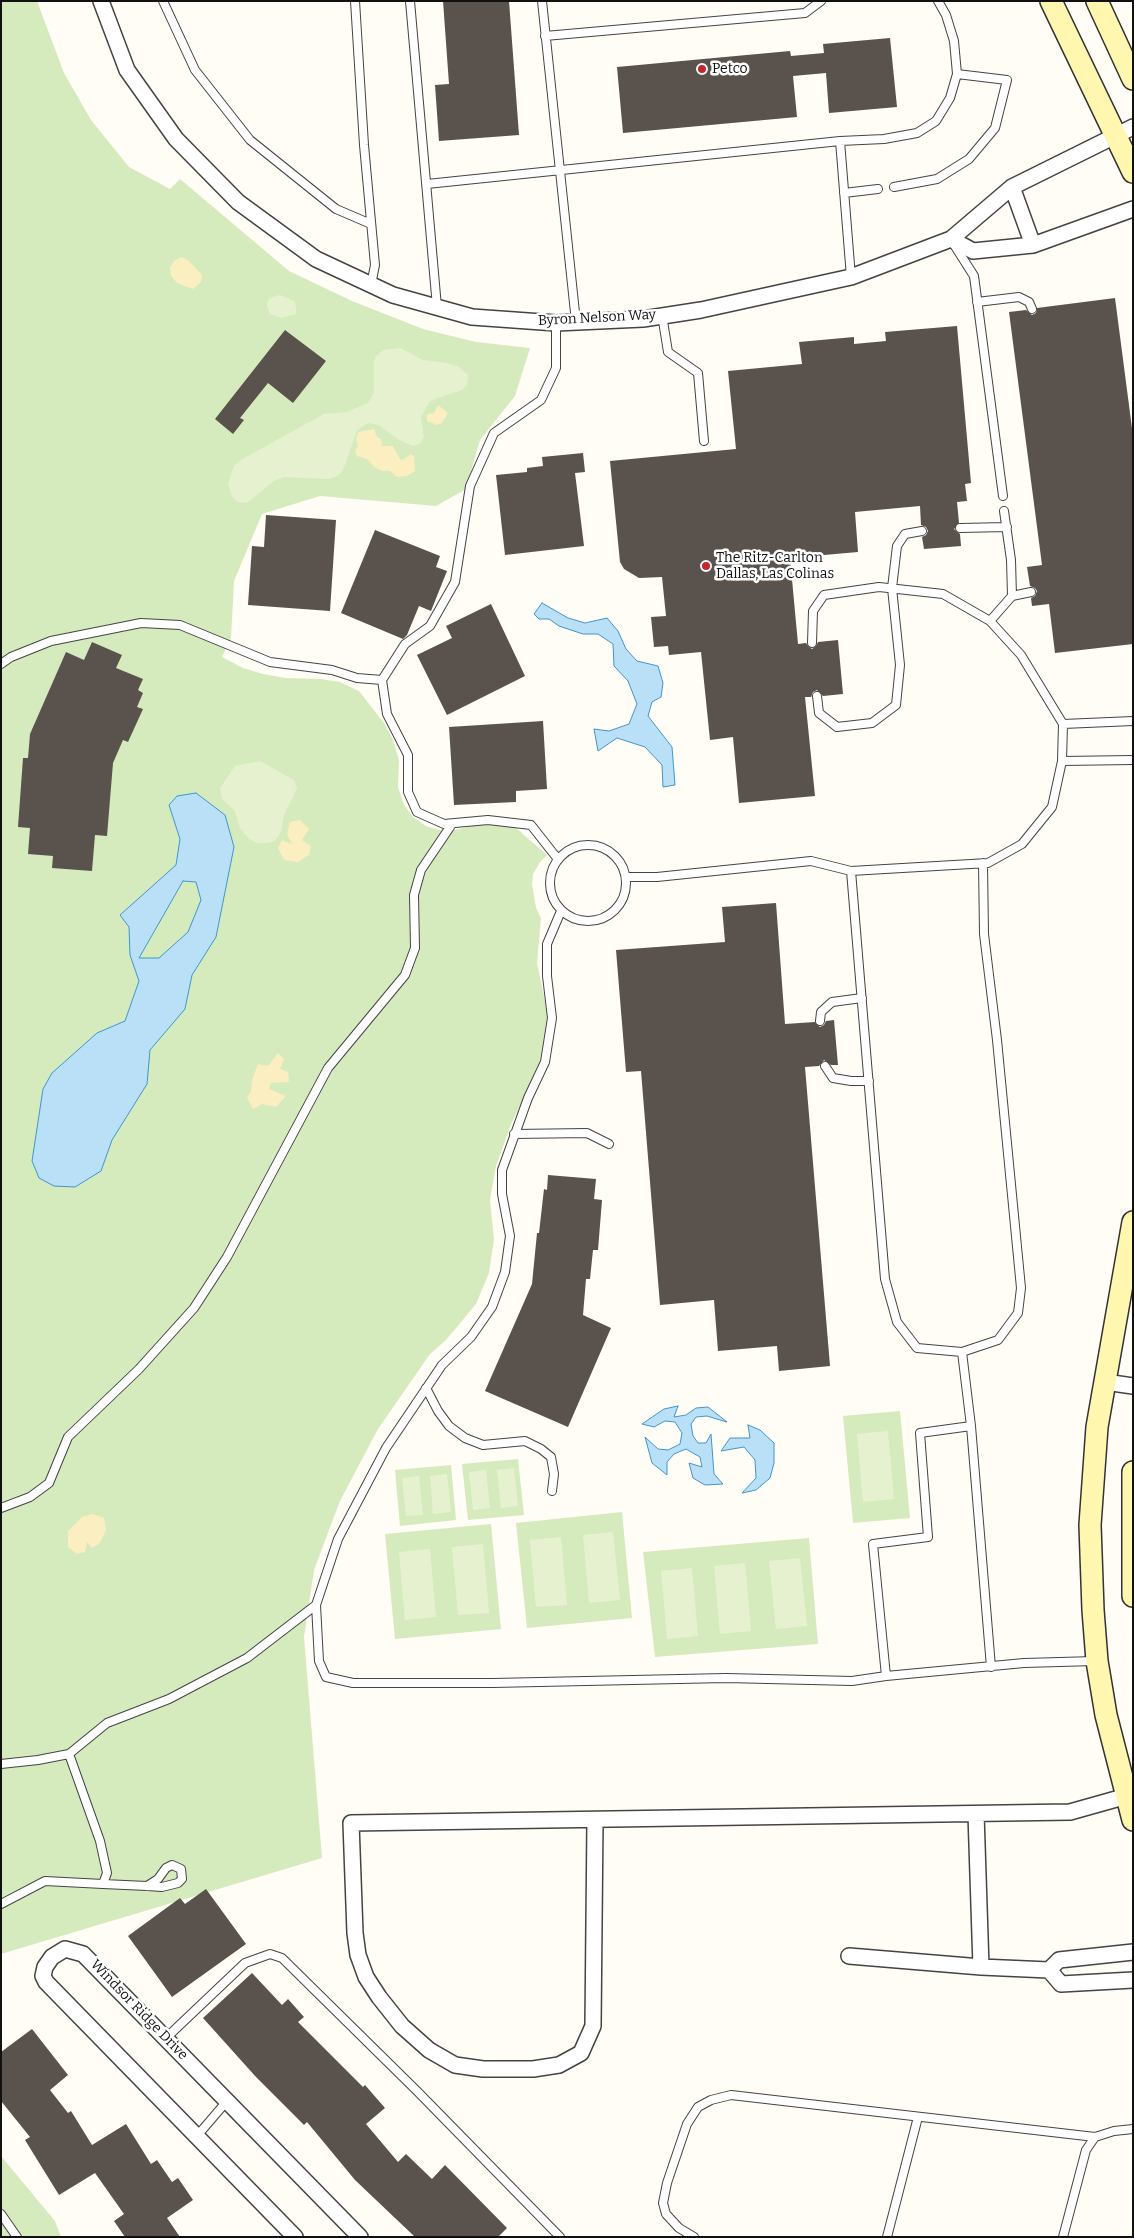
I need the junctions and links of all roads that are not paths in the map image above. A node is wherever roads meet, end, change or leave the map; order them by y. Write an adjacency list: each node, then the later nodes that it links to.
1 (101, 1): 27 (street, Byron Nelson Way)
2 (163, 1): 23 (lane)
3 (355, 1): 23 (lane)
4 (410, 1): 17 (lane)
5 (542, 1): 10 (lane)
6 (821, 1): 10 (lane)
7 (938, 1): 11 (lane)
8 (1051, 1): 13 (main road)
9 (1097, 1): 12 (main road)
10 (545, 36): 15 (lane)
11 (957, 74): 14 (lane); 18 (lane)
12 (1133, 79)
13 (1124, 132): 16 (main road); 19 (street, Byron Nelson Way)
14 (840, 141): 15 (lane); 21 (lane)
15 (560, 172): 17 (lane); 32 (lane)
16 (1133, 172)
17 (427, 184): 29 (lane)
18 (894, 187)
19 (1012, 187): 24 (street, Byron Nelson Way); 25 (street)
20 (878, 189): 21 (lane)
21 (844, 193): 26 (lane)
22 (1133, 209): 25 (street)
23 (371, 224): 27 (lane)
24 (951, 239): 25 (street); 26 (street, Byron Nelson Way); 28 (lane)
25 (1033, 245)
26 (851, 277): 31 (street, Byron Nelson Way)
27 (371, 285): 29 (street, Byron Nelson Way)
28 (978, 302): 30 (lane); 35 (lane)
29 (437, 307): 33 (street, Byron Nelson Way)
30 (1032, 309)
31 (662, 315): 32 (street, Byron Nelson Way); 34 (lane)
32 (576, 322): 33 (street, Byron Nelson Way)
33 (556, 323): 46 (lane)
34 (704, 441)
35 (1002, 496)
36 (1004, 511): 37 (lane)
37 (1006, 527): 38 (lane); 42 (lane)
38 (960, 528)
39 (922, 531): 40 (lane)
40 (892, 588): 43 (lane); 44 (lane); 47 (lane)
41 (1031, 592): 42 (lane)
42 (1012, 596): 43 (lane)
43 (990, 620): 49 (lane)
44 (812, 643)
45 (1, 664): 46 (lane)
46 (382, 680): 52 (lane)
47 (817, 696)
48 (1133, 721): 49 (lane)
49 (1063, 724): 51 (lane)
50 (1133, 760): 51 (lane)
51 (1062, 761): 54 (lane)
52 (452, 824): 53 (lane); 72 (lane)
53 (557, 858): 56 (lane); 57 (lane)
54 (983, 863): 55 (lane); 65 (lane)
55 (851, 871): 56 (lane); 58 (lane)
56 (626, 878): 57 (lane)
57 (561, 911): 62 (lane)
58 (862, 998): 59 (lane); 61 (lane)
59 (820, 1021)
60 (824, 1066): 61 (lane)
61 (869, 1081): 65 (lane)
62 (514, 1134): 63 (lane); 68 (lane)
63 (609, 1144)
64 (1133, 1222): 66 (main road)
65 (962, 1352): 69 (lane)
66 (1105, 1382): 67 (street); 75 (main road)
67 (1133, 1386)
68 (426, 1388): 71 (lane); 74 (lane)
69 (971, 1426): 76 (lane); 77 (lane)
70 (1133, 1472): 73 (main road)
71 (552, 1491)
72 (1, 1508)
73 (1132, 1588)
74 (316, 1605): 77 (lane); 78 (lane)
75 (1097, 1661): 76 (lane); 80 (main road)
76 (992, 1667): 77 (lane)
77 (886, 1676)
78 (69, 1754): 79 (lane); 84 (lane)
79 (1, 1764)
80 (1127, 1796): 81 (street); 83 (main road)
81 (976, 1814): 82 (street); 89 (street)
82 (595, 1820): 82 (street)
83 (1133, 1820)
84 (103, 1884): 85 (lane); 86 (lane)
85 (147, 1886)
86 (1, 1904)
87 (1133, 1952): 90 (street)
88 (849, 1956): 89 (street)
89 (981, 1967): 90 (street)
90 (1049, 1970): 91 (street)
91 (1133, 1980)
92 (166, 2038): 93 (street, Windsor Ridge Drive); 96 (street, Windsor Ridge Drive); 102 (lane)
93 (227, 2101): 96 (lane); 101 (street, Windsor Ridge Drive)
94 (918, 2117): 97 (lane); 103 (lane); 104 (lane)
95 (1133, 2129): 97 (lane)
96 (196, 2136): 100 (street, Windsor Ridge Drive)
97 (1096, 2137): 105 (lane)
98 (1, 2214): 99 (lane)
99 (17, 2237)
100 (295, 2237)
101 (360, 2237)
102 (560, 2237)
103 (694, 2237)
104 (887, 2237)
105 (1063, 2237)

